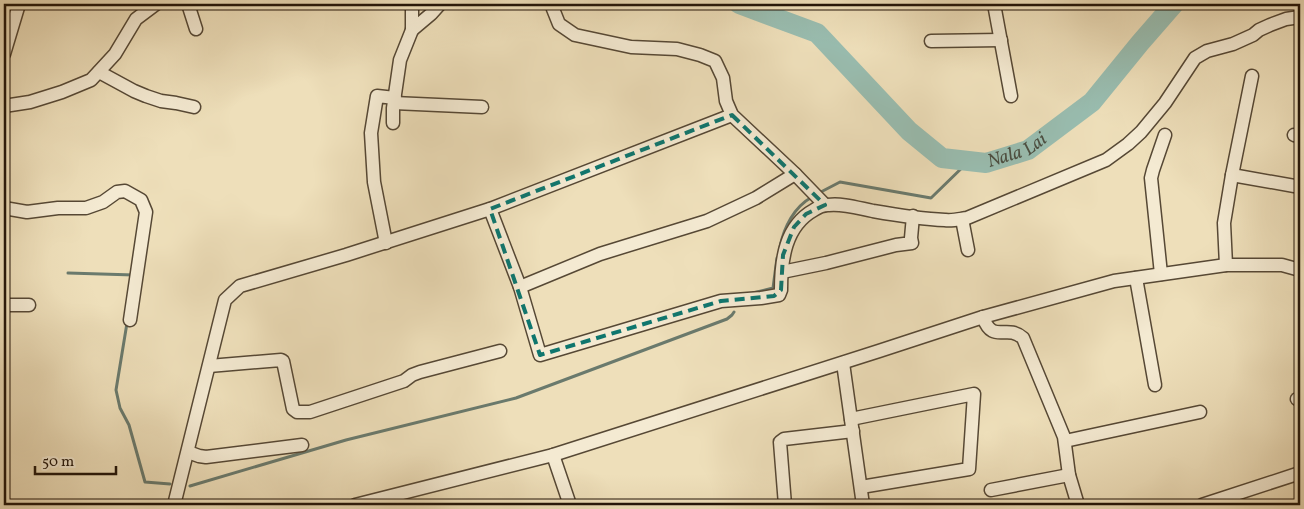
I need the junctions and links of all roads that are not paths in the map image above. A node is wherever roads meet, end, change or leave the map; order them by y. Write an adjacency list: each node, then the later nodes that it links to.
1 (18, 4): 13 (street)
2 (156, 4): 14 (street)
3 (188, 4): 9 (street)
4 (412, 4): 10 (street)
5 (440, 4): 10 (street)
6 (552, 4): 21 (street)
7 (994, 4): 11 (street)
8 (1300, 17): 31 (street)
9 (196, 30)
10 (412, 30): 17 (street)
11 (1001, 40): 12 (street); 16 (street)
12 (931, 41)
13 (4, 54)
14 (99, 72): 18 (street); 19 (street)
15 (1252, 76): 25 (street)
16 (1011, 96)
17 (394, 100): 20 (street); 22 (street); 32 (street)
18 (4, 106)
19 (194, 107)
20 (482, 107)
21 (732, 115): 24 (street); 29 (street)
22 (393, 123)
23 (1165, 135): 37 (street)
24 (795, 174): 27 (street); 39 (street)
25 (1232, 175): 26 (street); 34 (street)
26 (1300, 187)
27 (817, 197): 30 (street); 36 (street)
28 (4, 208): 43 (street)
29 (490, 209): 32 (street); 39 (street)
30 (913, 216): 31 (street); 36 (street)
31 (962, 219): 33 (street)
32 (386, 243): 46 (street)
33 (968, 250)
34 (1226, 265): 35 (street); 37 (street)
35 (1300, 270)
36 (782, 272): 39 (street)
37 (1161, 274): 38 (street)
38 (1136, 278): 42 (street); 47 (street)
39 (520, 287)
40 (4, 305): 41 (street)
41 (30, 305)
42 (983, 317): 45 (street); 50 (street)
43 (130, 320)
44 (500, 351): 46 (street)
45 (843, 363): 49 (street); 53 (street)
46 (209, 366): 52 (street)
47 (1155, 384)
48 (1200, 412): 50 (street)
49 (852, 425): 56 (street); 56 (street); 61 (street)
50 (1065, 441): 55 (street)
51 (302, 445): 52 (street)
52 (188, 452): 58 (street)
53 (553, 455): 59 (street); 60 (street)
54 (1300, 472): 64 (street)
55 (1069, 475): 57 (street); 63 (street)
56 (861, 487): 62 (street)
57 (991, 490)
58 (174, 505)
59 (355, 505)
60 (570, 505)
61 (785, 505)
62 (863, 505)
63 (1078, 505)
64 (1202, 505)

